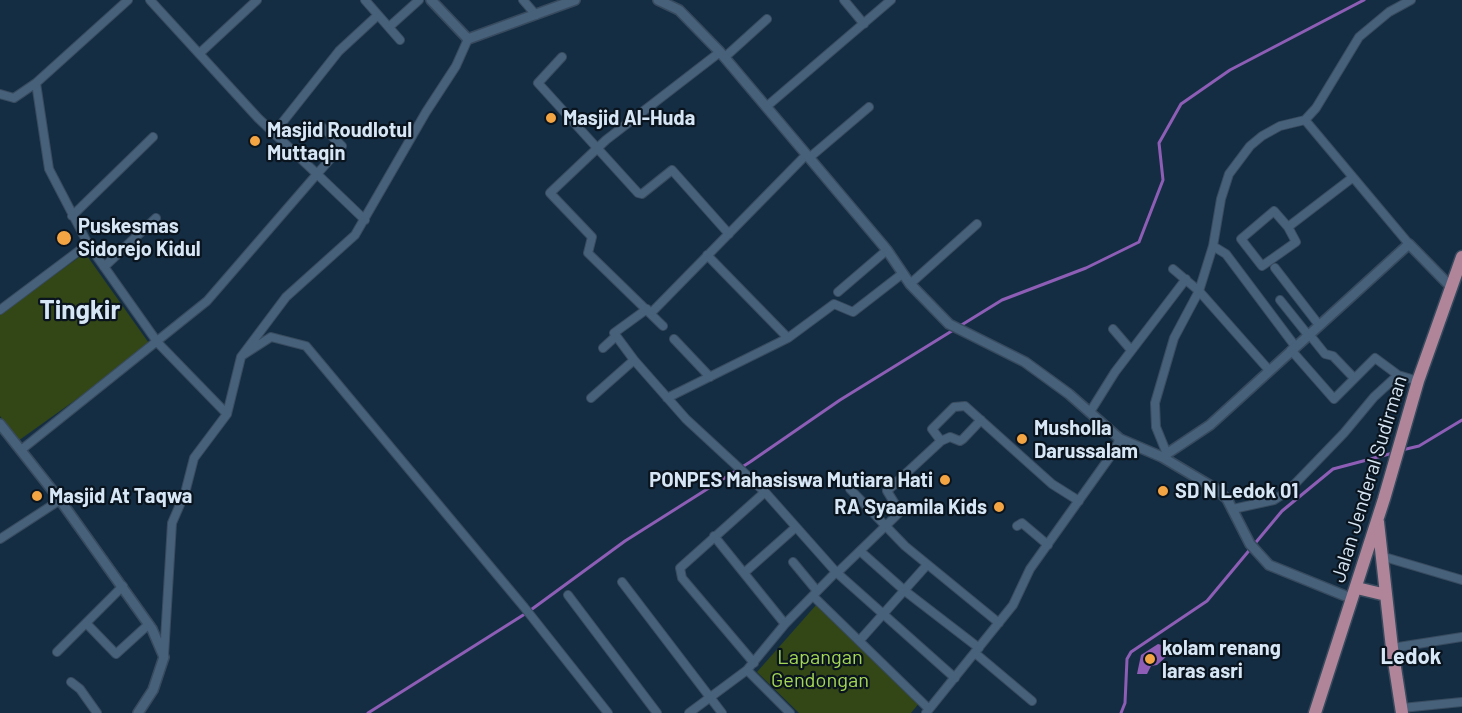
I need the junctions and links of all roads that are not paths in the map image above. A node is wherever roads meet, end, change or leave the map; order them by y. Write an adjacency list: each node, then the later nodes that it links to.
1 (128, 0): 23 (street)
2 (150, 0): 20 (street)
3 (257, 0): 20 (street)
4 (365, 0): 13 (street)
5 (419, 0): 17 (street)
6 (430, 0): 18 (street)
7 (523, 0): 14 (street)
8 (575, 0): 14 (street)
9 (658, 0): 21 (street)
10 (844, 0): 16 (street)
11 (891, 0): 16 (street)
12 (1411, 0): 27 (street)
13 (378, 15): 17 (street); 29 (street)
14 (536, 15): 18 (street)
15 (767, 19): 21 (street)
16 (864, 24): 25 (street)
17 (388, 27): 19 (street)
18 (468, 39): 37 (street)
19 (400, 40)
20 (201, 52): 29 (street)
21 (722, 54): 25 (street); 31 (street)
22 (562, 57): 31 (street)
23 (36, 83): 24 (street); 35 (street)
24 (0, 94)
25 (766, 107): 32 (street)
26 (869, 107): 32 (street)
27 (1305, 120): 34 (street); 43 (street)
28 (321, 126): 33 (street)
29 (274, 133): 33 (street)
30 (153, 137): 35 (street)
31 (599, 147): 40 (street); 58 (street)
32 (808, 156): 40 (street); 44 (street)
33 (317, 174): 37 (street); 66 (street)
34 (1352, 178): 39 (street); 42 (street)
35 (72, 216): 41 (street)
36 (156, 218): 47 (street)
37 (365, 220): 70 (street)
38 (977, 224): 52 (street)
39 (1288, 227): 39 (street)
40 (729, 234): 45 (street)
41 (88, 244): 47 (street); 57 (street)
42 (1409, 244): 53 (street); 59 (street)
43 (1213, 246): 54 (street); 68 (street)
44 (887, 250): 50 (street); 55 (street)
45 (707, 255): 58 (street); 64 (street)
46 (1462, 257): 53 (main road, Jalan Jenderal Sudirman)
47 (104, 267): 66 (street)
48 (1275, 268): 59 (street)
49 (1173, 269): 51 (street)
50 (902, 274): 52 (street); 64 (street)
51 (1186, 279): 54 (street); 69 (street)
52 (910, 285): 79 (street)
53 (1452, 288): 76 (main road, Jalan Jenderal Sudirman)
54 (1199, 291): 72 (street); 86 (street)
55 (838, 292)
56 (1280, 300): 62 (street)
57 (0, 310)
58 (649, 311): 60 (street); 63 (street)
59 (1319, 325): 62 (street)
60 (663, 326)
61 (1113, 329): 69 (street)
62 (1308, 335): 68 (street); 75 (street)
63 (615, 337): 67 (street); 71 (street)
64 (788, 338): 74 (street)
65 (674, 339): 74 (street)
66 (158, 343): 80 (street); 85 (street)
67 (603, 348)
68 (1293, 348): 72 (street); 75 (street)
69 (1131, 350): 79 (street)
70 (241, 357): 80 (street); 135 (street)
71 (634, 360): 77 (street); 78 (street)
72 (1268, 369): 86 (street)
73 (1398, 375): 75 (street); 76 (street); 91 (street)
74 (710, 377): 78 (street)
75 (1354, 378)
76 (1419, 381): 92 (main road, Jalan Jenderal Sudirman)
77 (591, 398)
78 (667, 398): 88 (street)
79 (1090, 412): 83 (street)
80 (227, 414): 123 (street)
81 (981, 420): 84 (street); 84 (street); 90 (street)
82 (0, 424): 85 (street)
83 (1120, 439): 86 (street); 90 (street)
84 (941, 441): 94 (street)
85 (21, 450): 89 (street)
86 (1165, 455): 91 (street)
87 (850, 489): 94 (street)
88 (765, 492): 95 (street); 96 (street)
89 (60, 500): 97 (street); 107 (street)
90 (1079, 501): 98 (street)
91 (1233, 509): 110 (street)
92 (1378, 515): 100 (main road); 110 (main road, Jalan Jenderal Sudirman)
93 (1017, 525): 98 (street)
94 (885, 526): 99 (street); 102 (street)
95 (796, 527): 103 (street); 104 (street)
96 (714, 536): 103 (street); 124 (street)
97 (0, 539)
98 (1048, 545): 115 (street)
99 (860, 551): 104 (street); 108 (street)
100 (1382, 556): 105 (street); 112 (main road)
101 (793, 562): 109 (street)
102 (926, 566): 108 (street); 115 (street)
103 (744, 573): 117 (street)
104 (836, 573): 109 (street); 113 (street)
105 (1462, 580)
106 (622, 582): 128 (street)
107 (123, 586): 114 (street); 116 (street)
108 (905, 591): 113 (street); 121 (street)
109 (815, 593): 117 (street); 119 (street)
110 (1355, 594): 112 (main road); 140 (main road, Jalan Jenderal Sudirman)
111 (568, 595): 136 (street)
112 (1386, 595): 120 (main road)
113 (882, 615): 119 (street); 126 (street)
114 (86, 623): 116 (street); 122 (street)
115 (999, 623): 121 (street)
116 (149, 624): 123 (street)
117 (785, 624): 124 (street)
118 (1462, 637): 120 (street)
119 (860, 640): 132 (street)
120 (1392, 648): 131 (main road)
121 (977, 651): 126 (street); 129 (street)
122 (57, 652)
123 (164, 657): 134 (street)
124 (754, 663): 125 (street)
125 (747, 670): 128 (street); 139 (street)
126 (955, 678): 132 (street)
127 (71, 682): 133 (street)
128 (710, 700): 137 (street); 138 (street)
129 (1032, 701)
130 (1462, 702): 131 (street)
131 (1402, 710)
132 (927, 711)
133 (97, 713)
134 (138, 713)
135 (608, 713)
136 (657, 713)
137 (689, 713)
138 (722, 713)
139 (790, 713)
140 (1315, 713)

